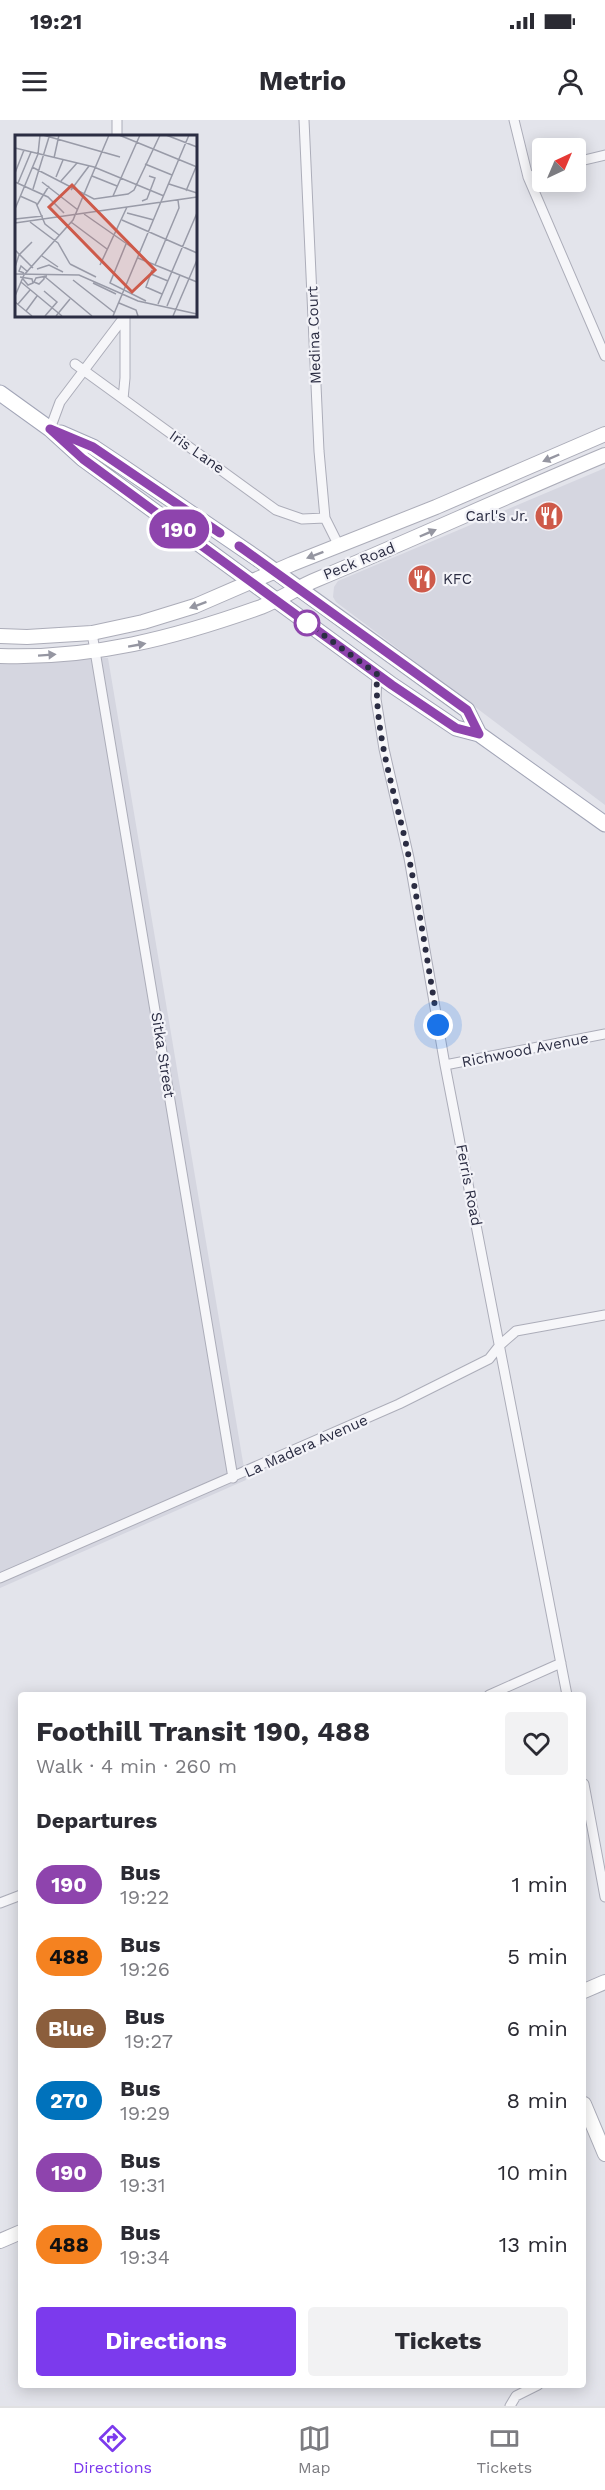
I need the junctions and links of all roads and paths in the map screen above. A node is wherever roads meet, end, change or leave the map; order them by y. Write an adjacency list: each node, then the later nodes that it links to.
1 (304, 120): 17 (street, Medina Court)
2 (513, 120): 6 (street)
3 (605, 155): 4 (street)
4 (586, 160)
5 (532, 176): 6 (street)
6 (528, 177): 9 (street)
7 (124, 316): 10 (street)
8 (125, 316): 12 (street)
9 (605, 356)
10 (79, 367): 12 (street, Iris Lane); 13 (street)
11 (0, 393): 13 (main road)
12 (123, 399): 17 (street, Iris Lane)
13 (50, 429): 20 (main road); 21 (main road)
14 (605, 434): 16 (main road, Peck Road, one-way to 16)
15 (605, 455): 18 (main road, Peck Road)
16 (452, 501): 18 (main road); 19 (main road, Peck Road)
17 (325, 518): 19 (street, Medina Court)
18 (459, 519): 22 (main road, Peck Road, one-way to 18)
19 (339, 546): 20 (main road, Peck Road, one-way to 20)
20 (273, 572): 21 (main road, Peck Road); 22 (main road)
21 (250, 582): 23 (main road); 24 (main road, Peck Road, one-way to 24)
22 (296, 588): 23 (main road, Peck Road); 29 (main road)
23 (275, 600): 26 (main road, Peck Road, one-way to 23); 28 (main road)
24 (92, 633): 25 (main road, Peck Road); 26 (street, Sitka Street)
25 (0, 636)
26 (95, 652): 27 (main road, Peck Road, one-way to 26); 35 (street, Sitka Street)
27 (0, 656)
28 (377, 674): 29 (main road); 32 (street, Ferris Road)
29 (479, 734): 30 (main road)
30 (605, 824)
31 (605, 1034): 32 (street, Richwood Avenue)
32 (445, 1065): 34 (street, Ferris Road)
33 (605, 1316): 34 (street, La Madera Avenue)
34 (500, 1345): 35 (street, La Madera Avenue); 37 (street, Ferris Road)
35 (233, 1478): 36 (street, La Madera Avenue)
36 (0, 1578)
37 (561, 1663): 38 (street); 39 (street, Ferris Road)
38 (496, 1692)
39 (566, 1692)
40 (586, 1795): 42 (street)
41 (18, 1895): 43 (street)
42 (605, 1897)
43 (0, 1903)
44 (605, 1982): 45 (main road)
45 (586, 1990)
46 (586, 2109): 47 (main road)
47 (605, 2154)
48 (18, 2233): 49 (main road)
49 (0, 2241)
50 (532, 2388): 51 (street)
51 (510, 2406)

